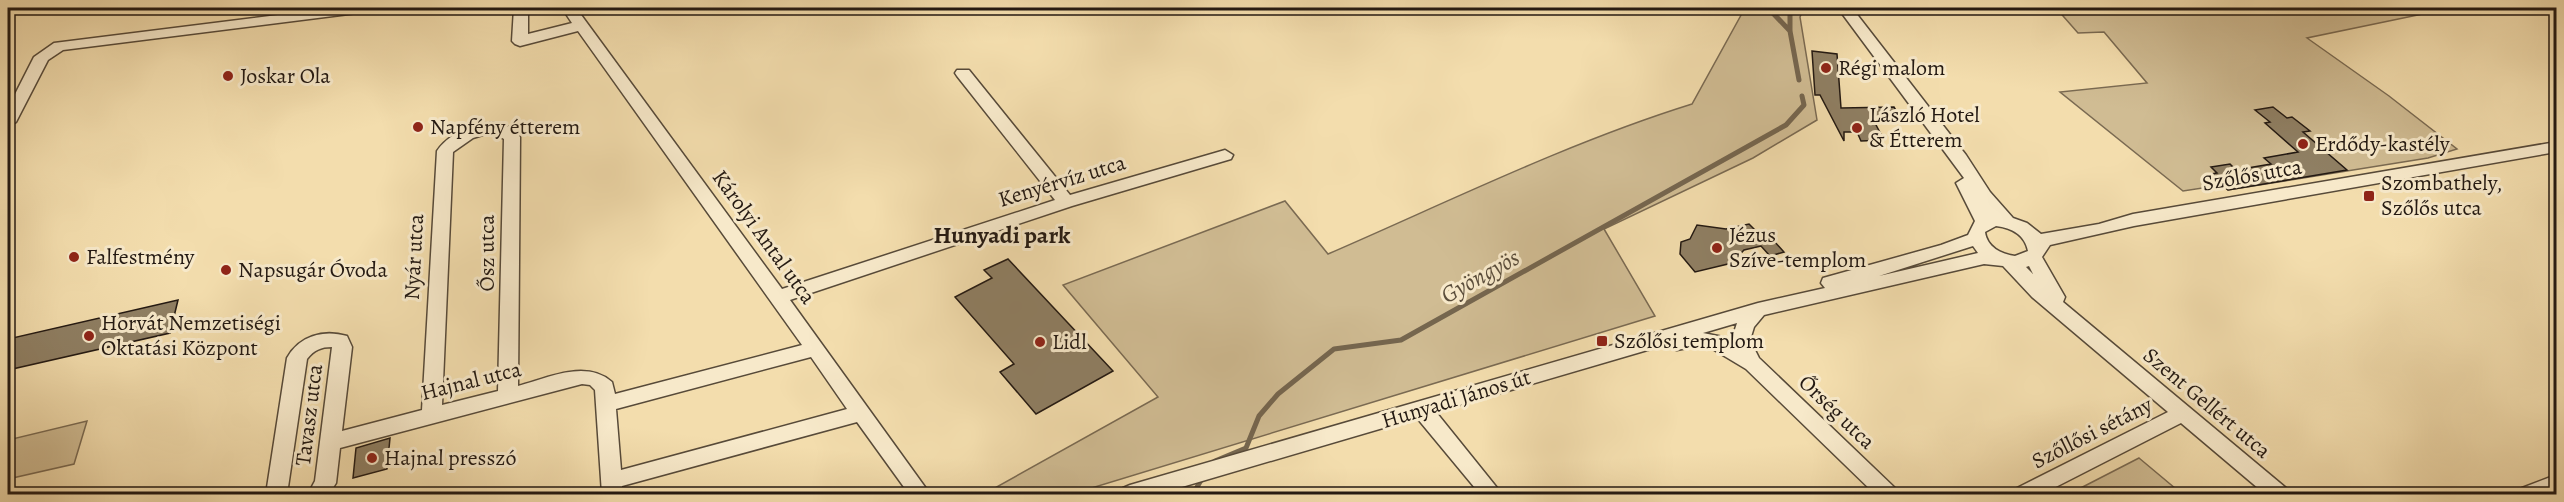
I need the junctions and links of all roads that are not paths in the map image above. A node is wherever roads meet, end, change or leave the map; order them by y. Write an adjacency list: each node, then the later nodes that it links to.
1 (365, 8): 8 (street)
2 (521, 8): 6 (street)
3 (569, 8): 6 (street, Károlyi Antal utca)
4 (578, 8): 6 (street)
5 (1845, 8): 10 (street)
6 (582, 25): 19 (street, Károlyi Antal utca)
7 (963, 73): 13 (street)
8 (8, 122)
9 (488, 129): 26 (street, Ősz utca); 31 (street, Nyár utca)
10 (1941, 136): 15 (street); 16 (street)
11 (2556, 147): 14 (street, Szőlős utca)
12 (1225, 155): 13 (street, Kenyérvíz utca)
13 (1066, 202): 19 (street, Kenyérvíz utca)
14 (2133, 220): 15 (street, Szőlős utca); 17 (street, Szőlős utca)
15 (2015, 225): 16 (street, Szőlős utca); 17 (street, Szent Gellért utca)
16 (1980, 230): 18 (street, Szent Gellért utca); 20 (street, Hunyadi János út)
17 (2035, 254): 18 (street, Hunyadi János út); 23 (street, Szent Gellért utca)
18 (2004, 259): 20 (street, Hunyadi János út); 23 (street, Szent Gellért utca)
19 (777, 297): 24 (street, Károlyi Antal utca)
20 (1781, 304): 21 (street, Hunyadi János út)
21 (1758, 310): 22 (street, Hunyadi János út); 25 (street, Őrség utca)
22 (1646, 341): 25 (street, Őrség utca); 28 (street, Hunyadi János út)
23 (2105, 348): 30 (street, Szent Gellért utca)
24 (815, 349): 27 (street); 29 (street, Károlyi Antal utca)
25 (1754, 364): 40 (street, Őrség utca)
26 (508, 396): 27 (street, Hajnal utca); 31 (street, Hajnal utca)
27 (606, 404): 34 (street, Hajnal utca)
28 (1422, 410): 38 (street, Hunyadi János út); 39 (street)
29 (861, 413): 34 (street, Hajnal utca); 37 (street, Károlyi Antal utca)
30 (2182, 414): 41 (street, Szőllősi sétány); 42 (street, Szent Gellért utca)
31 (432, 415): 32 (street, Hajnal utca)
32 (330, 442): 35 (street, Tavasz utca); 36 (street, Tavasz utca)
33 (2556, 484): 43 (street)
34 (611, 488)
35 (276, 495)
36 (318, 495)
37 (920, 495)
38 (1130, 495)
39 (1492, 495)
40 (1888, 495)
41 (2024, 495)
42 (2279, 495)
43 (2529, 495)

